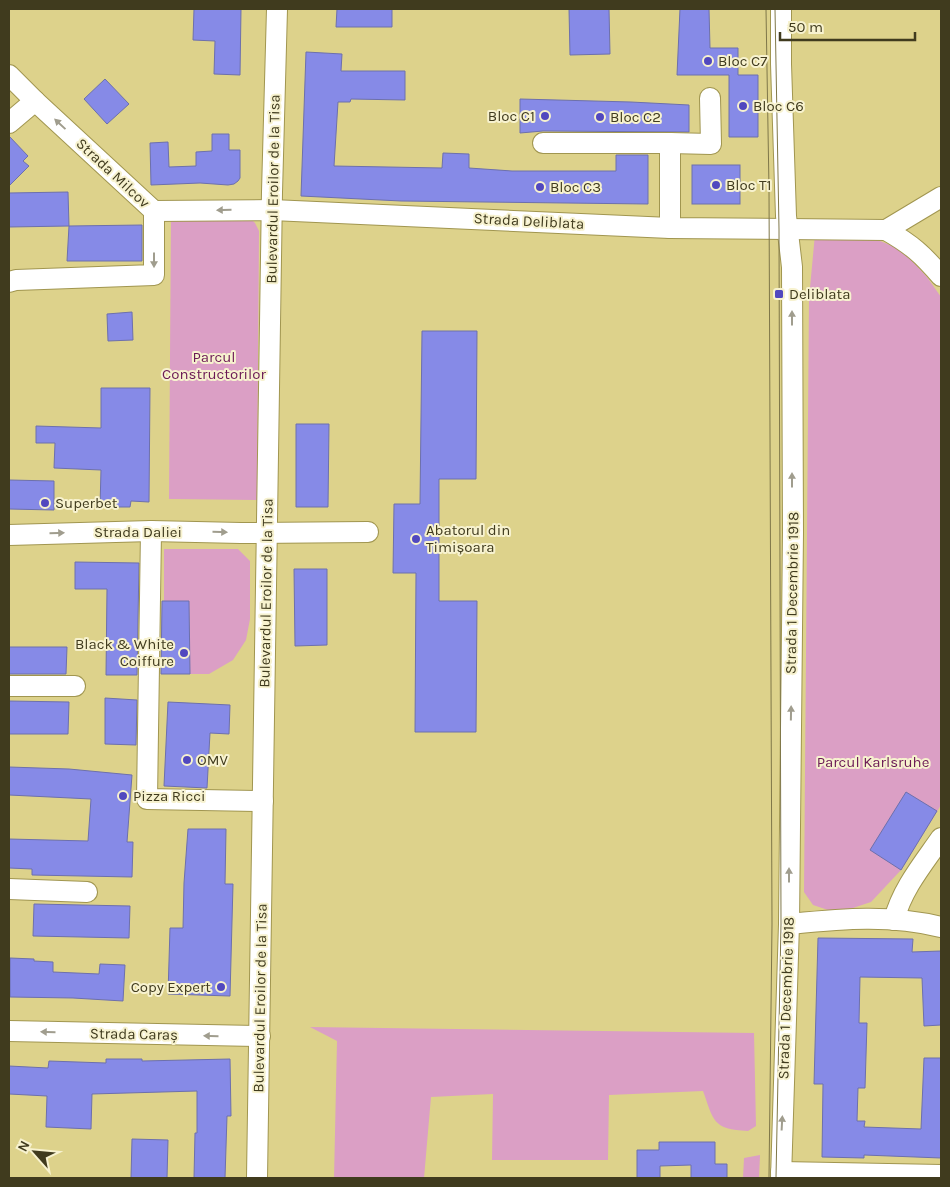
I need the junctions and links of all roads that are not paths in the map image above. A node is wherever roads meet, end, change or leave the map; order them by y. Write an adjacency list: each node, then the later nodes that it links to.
1 (277, 9): 10 (street, Bulevardul Eroilor de la Tisa)
2 (782, 9): 13 (street, Strada 1 Decembrie 1918)
3 (9, 75): 5 (street, Strada Milcov)
4 (710, 98): 8 (street)
5 (35, 101): 6 (street); 11 (street, Strada Milcov, one-way to 5)
6 (9, 123)
7 (543, 143): 8 (street)
8 (670, 143): 12 (street)
9 (941, 197): 14 (street)
10 (272, 210): 11 (street, Strada Milcov, one-way to 11); 12 (street, Strada Deliblata); 18 (street, Bulevardul Eroilor de la Tisa)
11 (154, 211): 16 (street, one-way to 16)
12 (670, 228): 13 (street, Strada Deliblata)
13 (786, 229): 14 (street, Strada Deliblata); 28 (street, Strada 1 Decembrie 1918, one-way to 13)
14 (886, 230): 15 (street)
15 (941, 276)
16 (9, 282)
17 (151, 531): 18 (street, Strada Daliei, one-way to 18); 20 (street, Strada Daliei, one-way to 17); 23 (street)
18 (268, 532): 19 (street, Strada Daliei); 23 (street, Bulevardul Eroilor de la Tisa)
19 (368, 532)
20 (9, 534)
21 (9, 686): 22 (street)
22 (75, 686)
23 (263, 800): 31 (street, Bulevardul Eroilor de la Tisa)
24 (941, 838): 27 (street)
25 (9, 889): 26 (street)
26 (87, 892)
27 (894, 920): 28 (street); 29 (street)
28 (789, 924): 32 (street, Strada 1 Decembrie 1918, one-way to 28)
29 (941, 927)
30 (9, 1031): 31 (street, Strada Caraș, one-way to 30)
31 (260, 1036): 34 (street, Bulevardul Eroilor de la Tisa)
32 (781, 1175): 33 (street)
33 (941, 1175)
34 (257, 1178)

